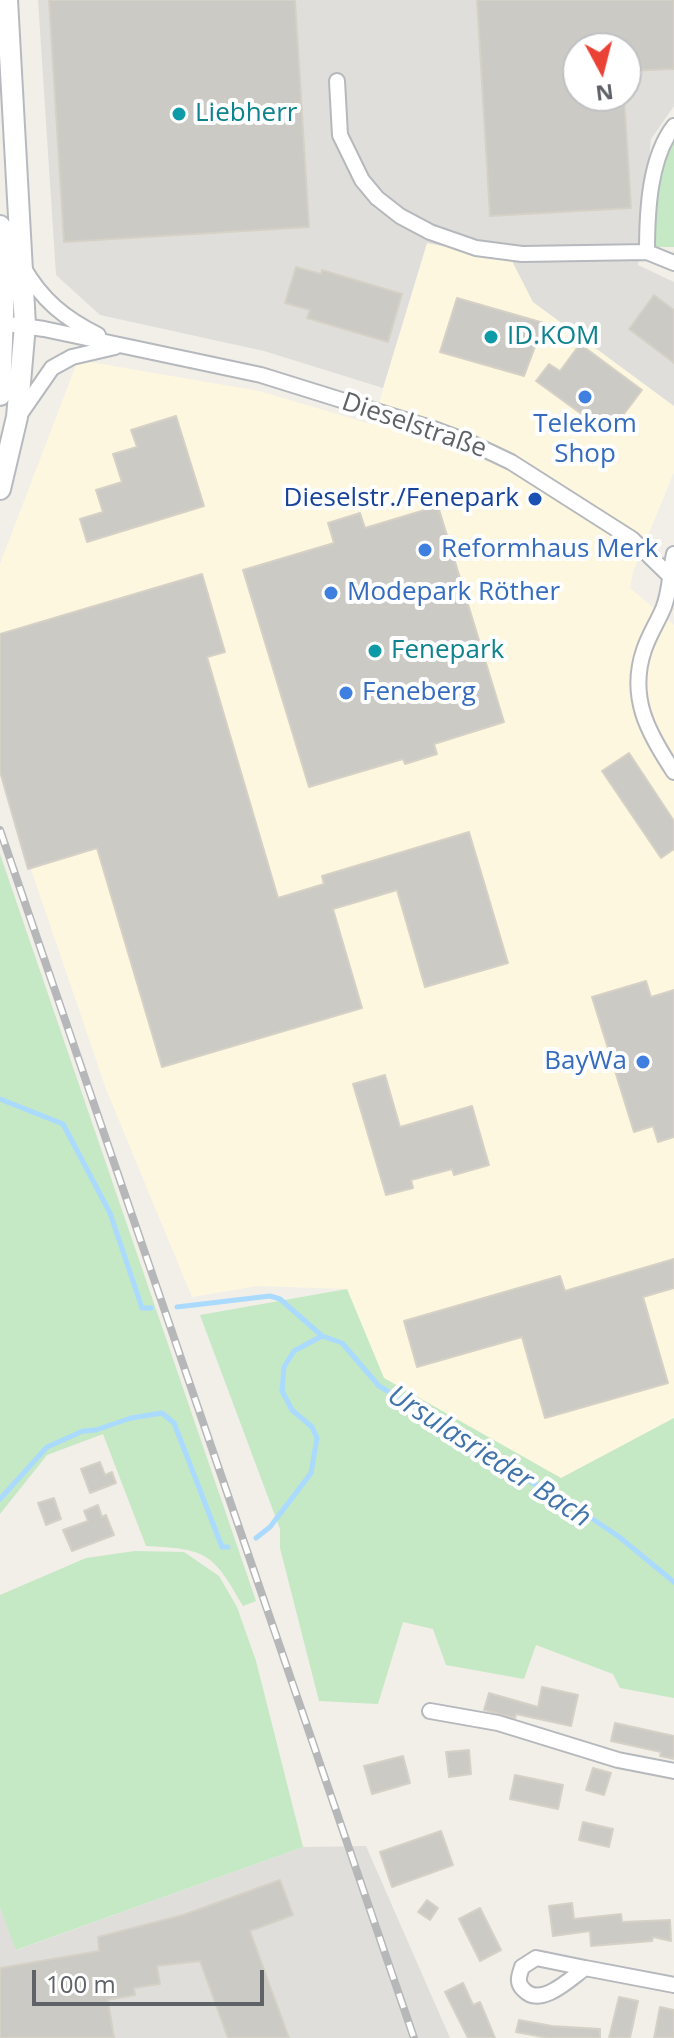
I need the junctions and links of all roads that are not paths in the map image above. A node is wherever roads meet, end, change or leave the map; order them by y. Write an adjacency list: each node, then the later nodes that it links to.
1 (7, 0): 7 (main road)
2 (337, 81): 5 (street)
3 (674, 126): 5 (street)
4 (0, 226): 8 (main road)
5 (647, 252): 6 (street)
6 (674, 263)
7 (23, 266): 8 (main road); 9 (street, Dieselstraße)
8 (10, 324): 9 (street, Dieselstraße); 10 (main road); 11 (main road)
9 (120, 346): 11 (street, Dieselstraße); 14 (street, Dieselstraße)
10 (0, 395)
11 (17, 417): 12 (main road)
12 (0, 489)
13 (674, 554): 14 (street)
14 (672, 577): 15 (street)
15 (674, 772)
16 (430, 1711): 17 (street)
17 (674, 1771)
18 (585, 1968): 19 (street)
19 (674, 1985)

